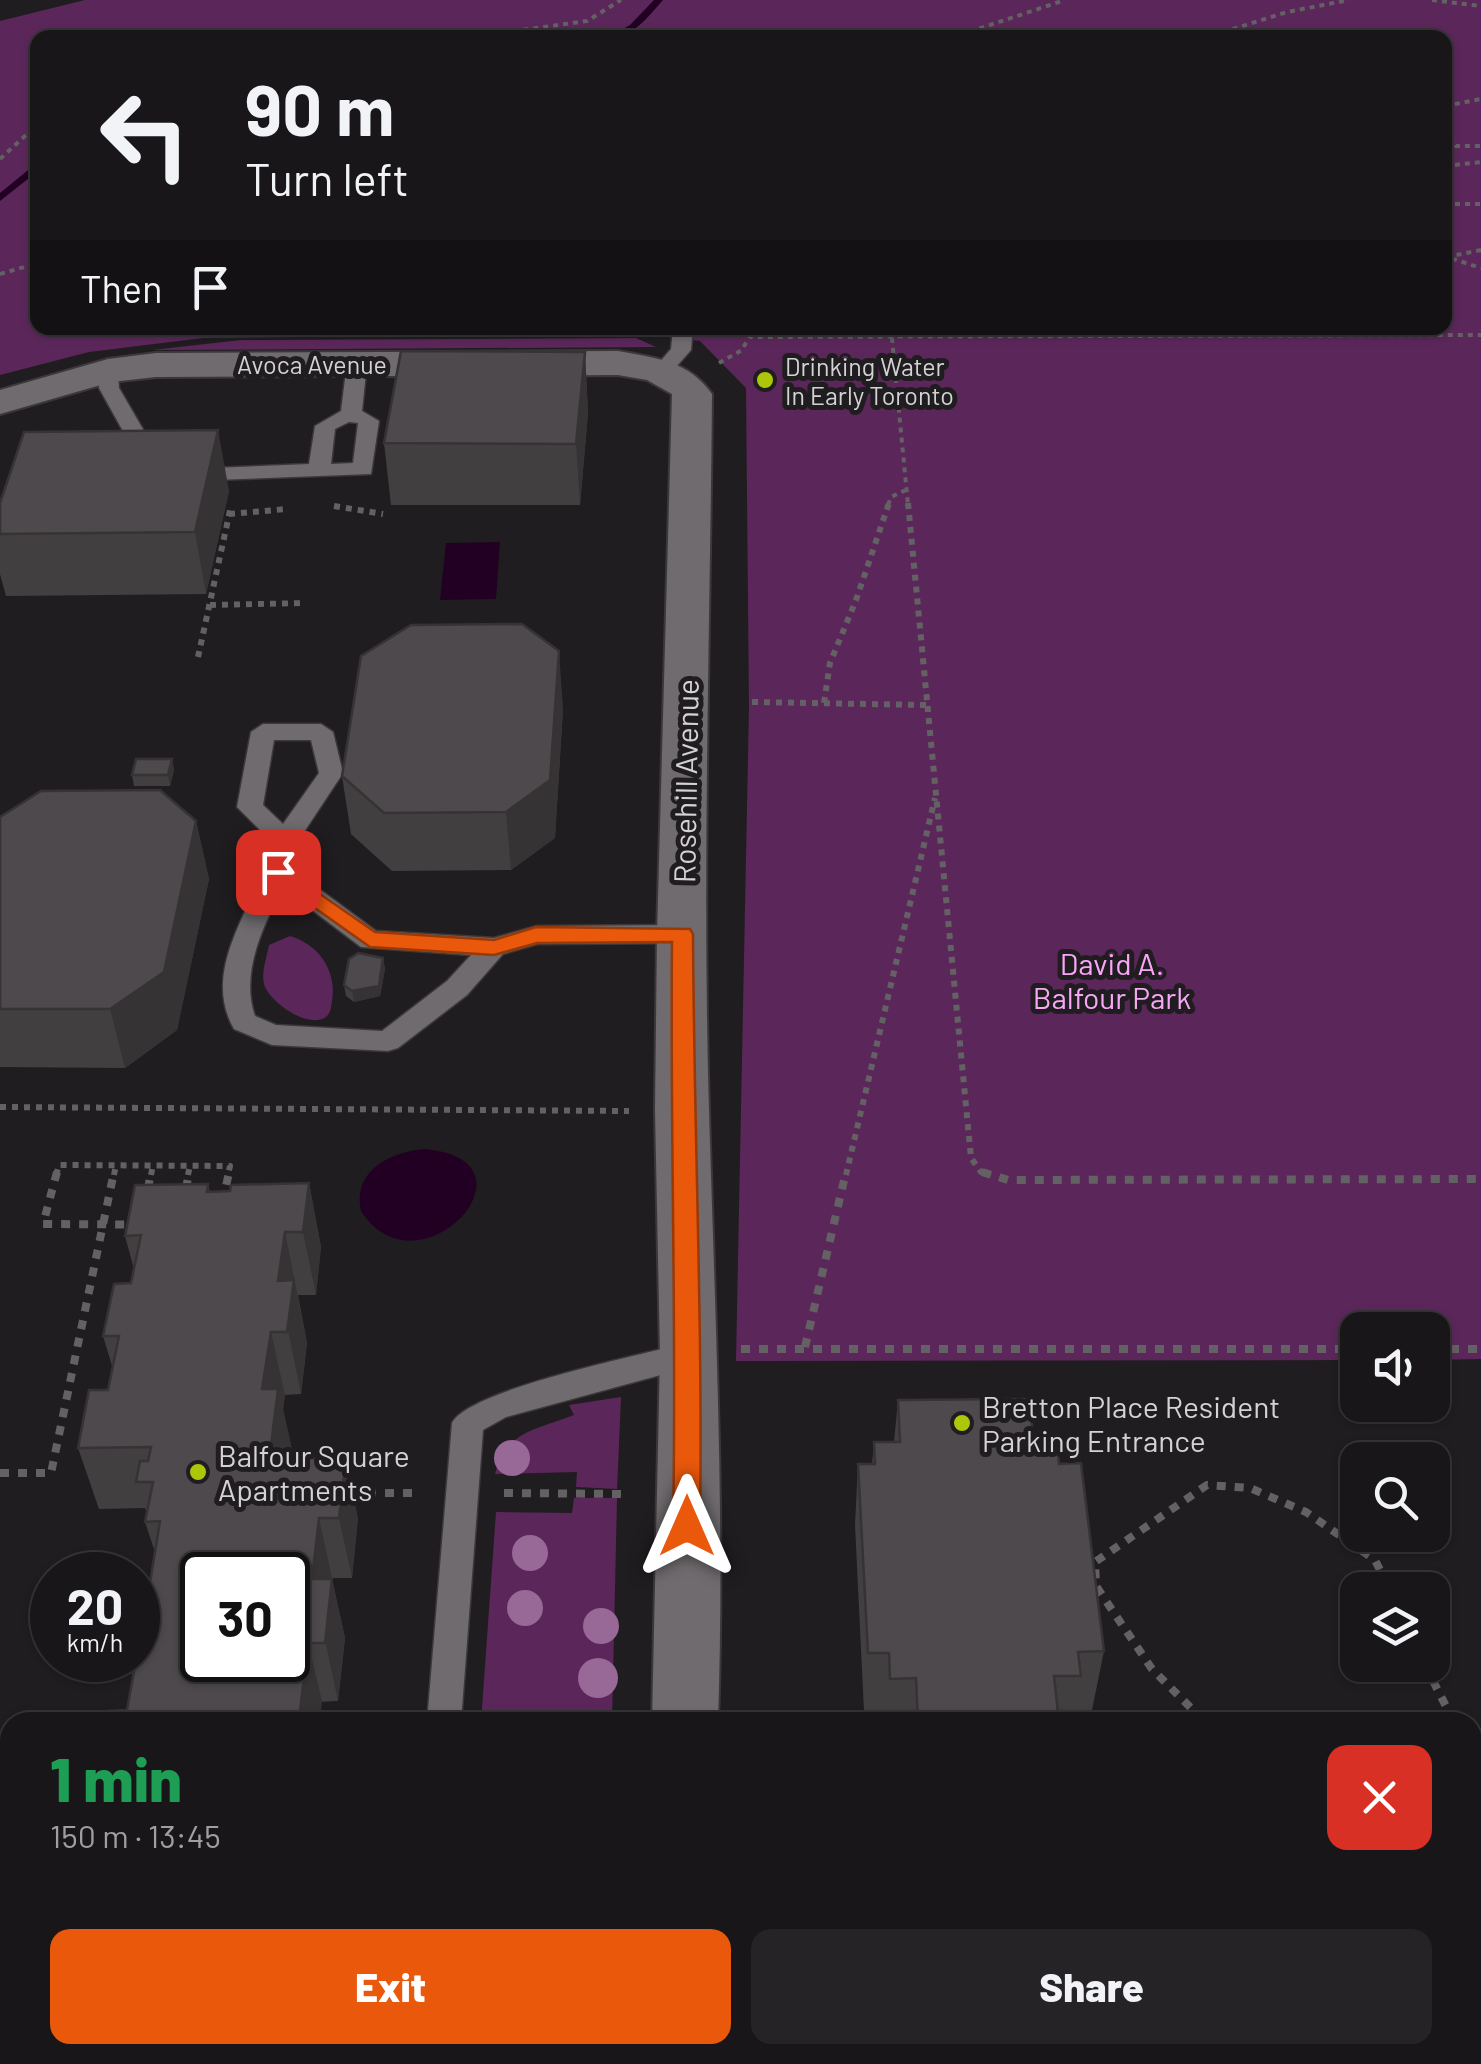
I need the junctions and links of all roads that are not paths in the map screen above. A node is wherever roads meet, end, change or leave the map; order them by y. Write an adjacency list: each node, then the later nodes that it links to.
1 (682, 335): 4 (lane)
2 (357, 364): 3 (street, Avoca Avenue); 4 (street, Avoca Avenue); 6 (lane)
3 (108, 371): 5 (street, Avoca Avenue); 7 (lane)
4 (673, 377): 10 (street, Rosehill Avenue)
5 (0, 402)
6 (351, 416): 7 (lane); 7 (lane)
7 (319, 471)
8 (285, 840): 9 (lane)
9 (278, 872): 11 (lane); 11 (lane)
10 (682, 934): 11 (lane); 12 (street, Rosehill Avenue)
11 (494, 948)
12 (715, 1352): 13 (lane); 14 (street, Rosehill Avenue)
13 (445, 1712)
14 (686, 1712)

